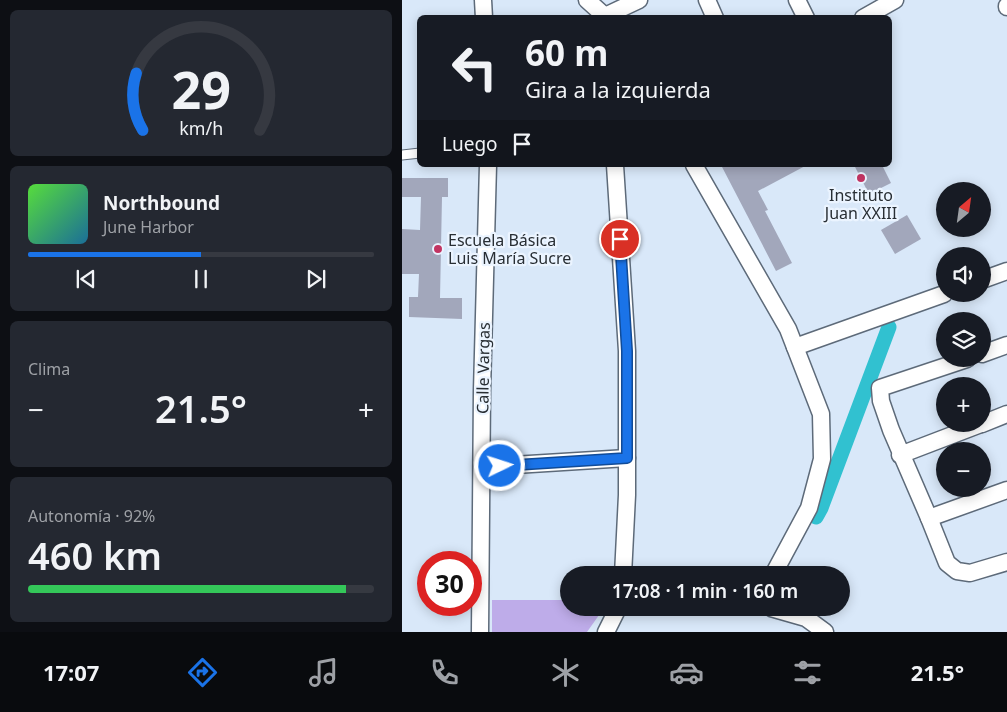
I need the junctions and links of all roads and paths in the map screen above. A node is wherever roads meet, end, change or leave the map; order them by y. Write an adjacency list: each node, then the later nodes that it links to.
1 (483, 0): 8 (street)
2 (583, 0): 9 (street)
3 (587, 0): 10 (street)
4 (638, 0): 11 (street)
5 (707, 0): 12 (street)
6 (797, 0): 13 (street)
7 (895, 0): 14 (street)
8 (484, 15)
9 (599, 15)
10 (599, 15)
11 (605, 15)
12 (714, 15)
13 (804, 15)
14 (868, 15)
15 (417, 153): 16 (lane)
16 (402, 155)
17 (488, 167): 32 (street, Calle Vargas)
18 (615, 167): 31 (street)
19 (695, 167): 24 (street)
20 (1006, 271): 21 (street)
21 (991, 277)
22 (936, 297): 24 (street)
23 (1006, 345): 25 (street)
24 (795, 347): 37 (street)
25 (991, 351)
26 (943, 367): 30 (street)
27 (1006, 414): 28 (street)
28 (991, 420)
29 (960, 432): 30 (street)
30 (900, 454): 34 (street)
31 (627, 458): 32 (street); 36 (street)
32 (482, 467): 40 (street, Calle Vargas)
33 (1006, 490): 34 (street)
34 (929, 518): 35 (street)
35 (1006, 562)
36 (623, 566)
37 (778, 566)
38 (614, 616): 41 (street)
39 (799, 616): 42 (street)
40 (480, 632)
41 (606, 632)
42 (825, 632)

